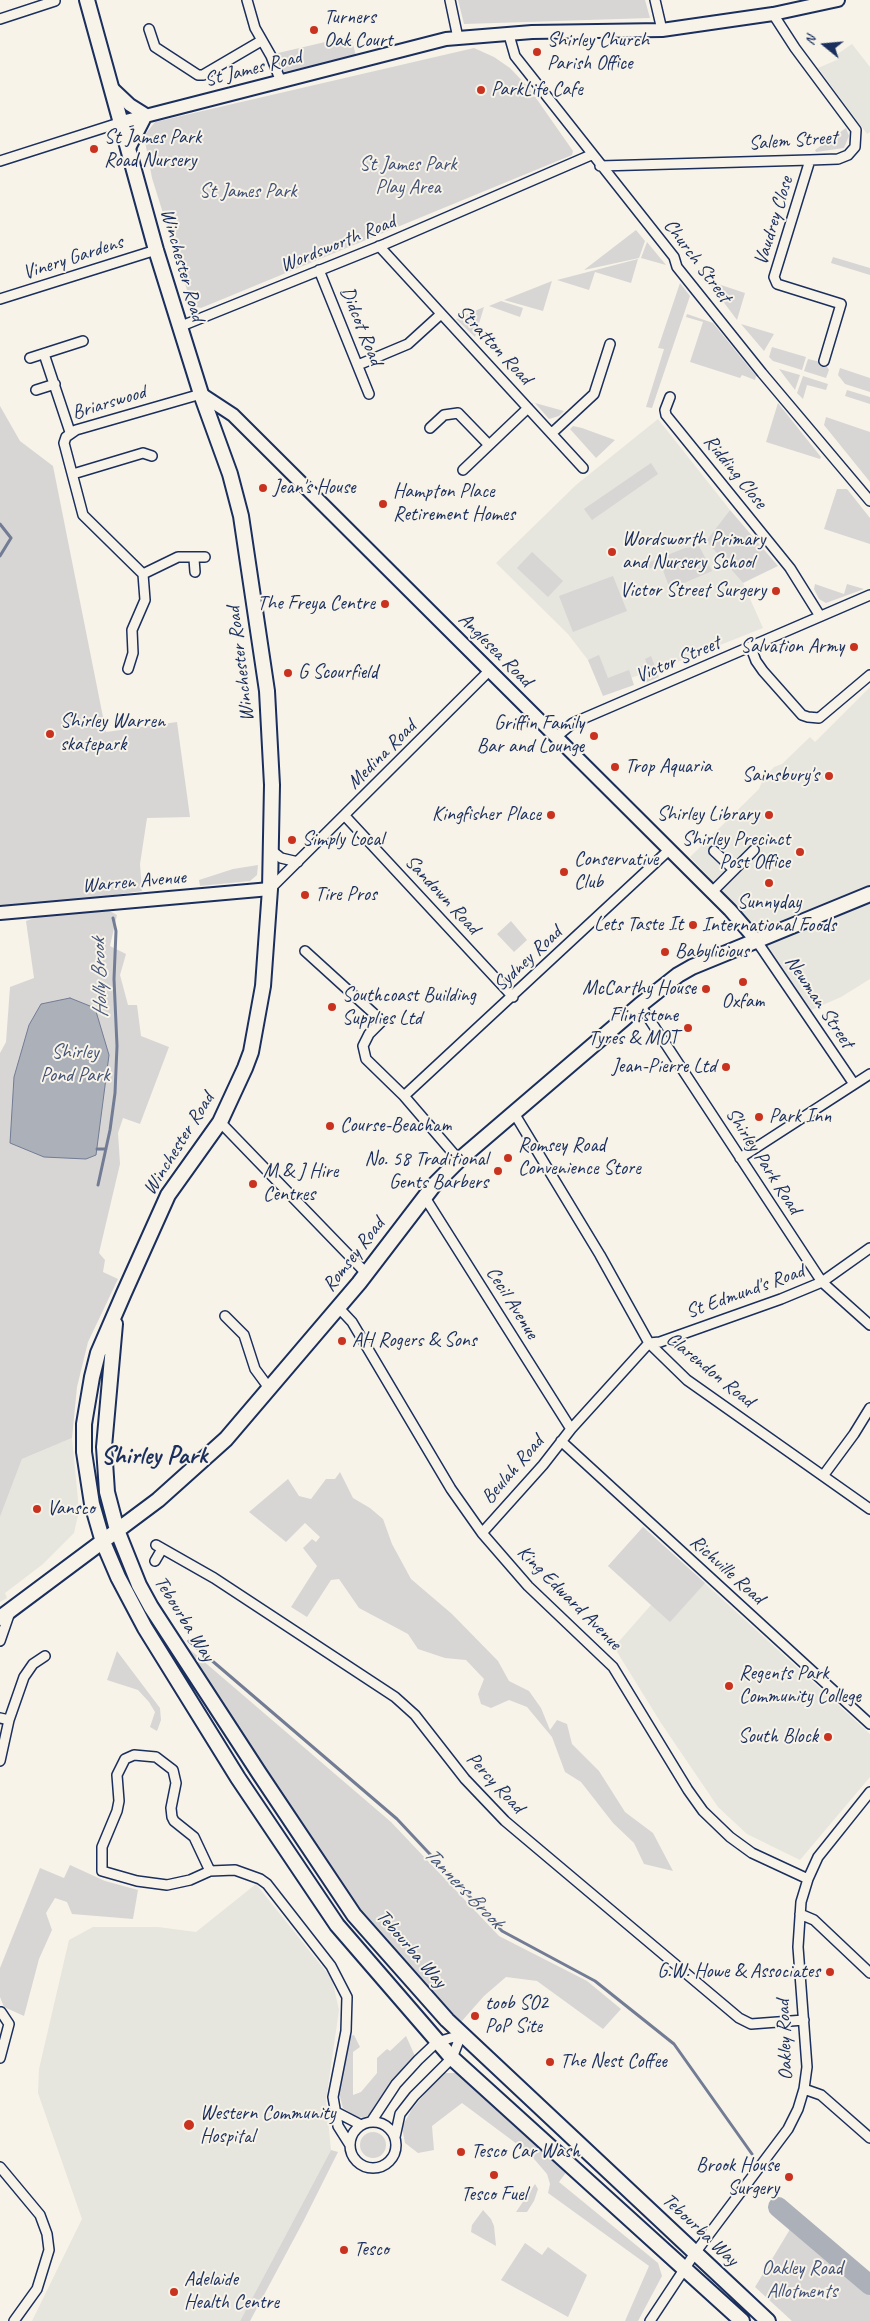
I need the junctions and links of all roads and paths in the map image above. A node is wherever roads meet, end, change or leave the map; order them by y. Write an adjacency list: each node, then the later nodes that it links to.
1 (87, 0): 15 (main road, Winchester Road)
2 (248, 0): 13 (street)
3 (450, 0): 12 (street)
4 (655, 0): 10 (street)
5 (838, 0): 7 (street, St James Road)
6 (55, 1): 8 (street)
7 (773, 14): 10 (street, St James Road); 20 (street, Salem Street)
8 (0, 19)
9 (149, 29): 13 (street)
10 (662, 30): 11 (street, St James Road)
11 (509, 35): 12 (street, St James Road); 19 (street, Church Street)
12 (458, 38): 14 (street, St James Road)
13 (261, 41): 14 (street)
14 (281, 82): 16 (street, St James Road)
15 (113, 89): 16 (street); 17 (main road, Winchester Road)
16 (146, 115): 17 (street, St James Road); 18 (street)
17 (122, 122): 18 (main road, Winchester Road); 21 (street)
18 (129, 148): 24 (main road, Winchester Road)
19 (591, 155): 22 (street, Church Street); 23 (street, Wordsworth Road)
20 (810, 160): 22 (street, Salem Street); 33 (street, Vaudrey Close)
21 (0, 161)
22 (600, 166): 49 (street, Church Street)
23 (379, 246): 25 (street, Wordsworth Road); 27 (street, Stratton Road)
24 (156, 250): 26 (street, Vinery Gardens); 28 (main road, Winchester Road)
25 (320, 270): 28 (street, Wordsworth Road); 34 (street, Didcot Road)
26 (0, 299)
27 (441, 314): 34 (street); 40 (street, Stratton Road)
28 (180, 327): 37 (main road, Winchester Road)
29 (83, 341): 31 (street)
30 (610, 344): 43 (street)
31 (44, 354): 32 (street); 35 (street)
32 (30, 358)
33 (824, 361)
34 (358, 365): 38 (street, Didcot Road)
35 (54, 384): 36 (street); 42 (street)
36 (36, 390)
37 (201, 394): 42 (street, Briarswood); 58 (street, Anglesea Road); 62 (main road, Winchester Road)
38 (370, 394)
39 (670, 397): 55 (street, Ridding Close)
40 (528, 408): 43 (street, Stratton Road); 44 (street)
41 (430, 428): 44 (street)
42 (70, 432): 48 (street, Briarswood)
43 (552, 432): 46 (street, Stratton Road)
44 (489, 445): 47 (street)
45 (152, 456): 48 (street)
46 (583, 468)
47 (463, 470)
48 (73, 474): 53 (street, Briarswood)
49 (870, 501)
50 (205, 557): 51 (street)
51 (194, 558): 52 (street); 53 (street)
52 (195, 572)
53 (143, 574): 57 (street)
54 (870, 595): 55 (street, Victor Street)
55 (820, 616): 56 (street, Victor Street)
56 (751, 648): 59 (street); 60 (street, Victor Street)
57 (128, 669)
58 (489, 671): 60 (street, Anglesea Road); 61 (street, Medina Road)
59 (870, 675)
60 (556, 737): 63 (street, Anglesea Road)
61 (345, 816): 66 (street, Medina Road); 74 (street, Sandown Road)
62 (271, 850): 66 (street); 68 (main road, Winchester Road)
63 (669, 850): 69 (street, Anglesea Road); 74 (street, Sydney Road)
64 (754, 850): 67 (street)
65 (714, 851): 67 (street)
66 (298, 862): 68 (street, Medina Road)
67 (734, 870): 69 (street)
68 (270, 889): 71 (street, Warren Avenue); 80 (main road, Winchester Road)
69 (712, 892): 72 (street, Anglesea Road)
70 (870, 894): 72 (main road, Romsey Road)
71 (0, 913)
72 (756, 940): 75 (main road, Romsey Road); 77 (street, Newman Street)
73 (305, 951): 78 (street)
74 (513, 997): 78 (street, Sydney Road)
75 (640, 1004): 79 (main road, Romsey Road); 81 (street, Shirley Park Road)
76 (870, 1074): 77 (street)
77 (854, 1084): 81 (street)
78 (404, 1096): 82 (street)
79 (514, 1113): 82 (main road, Romsey Road); 91 (street, Clarendon Road)
80 (223, 1126): 85 (street); 88 (main road, Winchester Road)
81 (740, 1158): 86 (street, Shirley Park Road)
82 (459, 1160): 83 (main road, Romsey Road)
83 (424, 1196): 85 (main road, Romsey Road); 94 (street, Cecil Avenue)
84 (870, 1248): 86 (street, St Edmund's Road)
85 (366, 1273): 87 (main road, Romsey Road)
86 (822, 1282): 90 (street, Shirley Park Road); 91 (street, St Edmund's Road)
87 (338, 1308): 92 (main road, Romsey Road); 99 (street, King Edward Avenue)
88 (116, 1311): 98 (main road, Winchester Road); 100 (main road, Winchester Road)
89 (225, 1316): 92 (street)
90 (870, 1325)
91 (649, 1343): 94 (street); 96 (street, Clarendon Road)
92 (269, 1388): 98 (main road, Romsey Road)
93 (870, 1408): 96 (street)
94 (570, 1429): 95 (street, Beulah Road)
95 (561, 1441): 99 (street, Beulah Road); 106 (street, Richville Road)
96 (823, 1476): 97 (street, Clarendon Road)
97 (870, 1509)
98 (117, 1530): 100 (main road, Romsey Road); 115 (main road, Tebourba Way)
99 (482, 1533): 110 (street, King Edward Avenue)
100 (103, 1542): 102 (main road, Romsey Road); 116 (main road, Tebourba Way)
101 (154, 1561): 114 (street, Percy Road)
102 (5, 1615): 103 (street)
103 (0, 1641)
104 (45, 1656): 105 (street)
105 (4, 1719): 107 (street)
106 (870, 1724)
107 (0, 1761)
108 (870, 1792): 110 (street, Oakley Road)
109 (210, 1871): 109 (street); 120 (street)
110 (808, 1878): 111 (street, Oakley Road)
111 (800, 1914): 112 (street); 114 (street, Oakley Road)
112 (870, 1972)
113 (1, 2012): 117 (street)
114 (804, 2020): 119 (street, Oakley Road)
115 (460, 2034): 116 (street); 118 (street); 127 (main road, Tebourba Way)
116 (437, 2042): 118 (main road, Tebourba Way); 121 (street)
117 (0, 2058)
118 (452, 2058): 123 (street); 128 (main road, Tebourba Way)
119 (804, 2089): 124 (street); 127 (street, Oakley Road)
120 (336, 2112): 122 (street); 125 (street)
121 (371, 2122): 122 (street); 123 (street)
122 (361, 2125): 125 (street)
123 (395, 2137): 125 (street)
124 (870, 2138)
125 (350, 2145)
126 (0, 2167): 129 (street)
127 (695, 2253): 128 (street, Oakley Road); 132 (main road, Tebourba Way)
128 (684, 2268): 130 (street, Oakley Road); 131 (main road, Tebourba Way)
129 (14, 2321)
130 (650, 2321)
131 (742, 2321)
132 (768, 2321)

